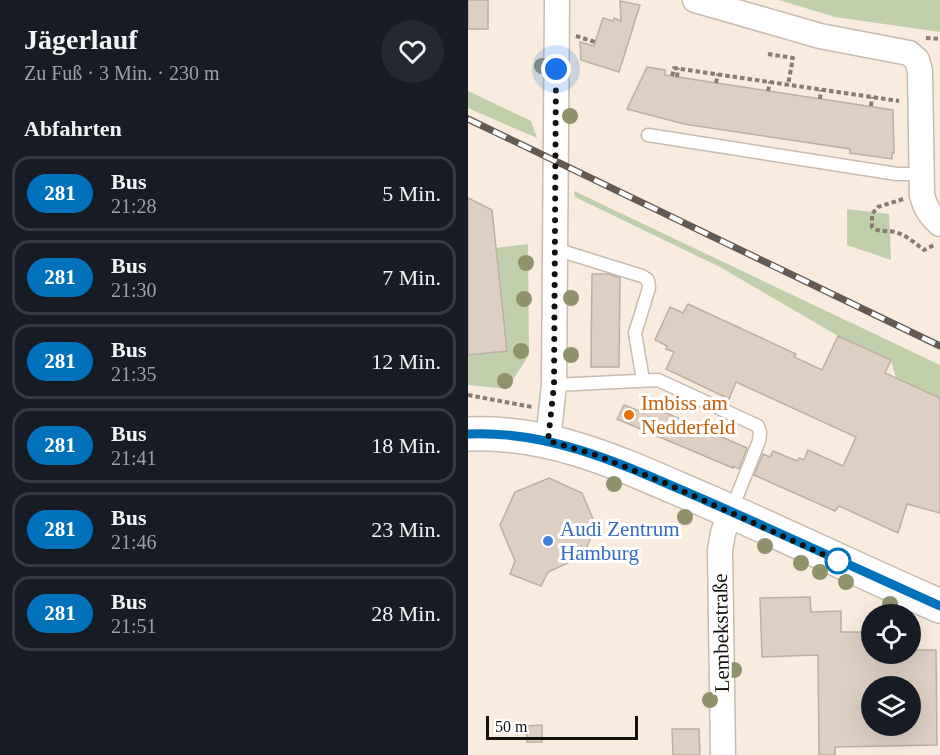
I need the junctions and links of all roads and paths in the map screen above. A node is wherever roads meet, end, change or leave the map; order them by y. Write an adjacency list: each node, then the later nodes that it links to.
1 (557, 0): 19 (street)
2 (695, 0): 13 (street)
3 (768, 54): 8 (path)
4 (717, 74): 5 (path); 6 (path); 7 (path)
5 (675, 77)
6 (770, 82): 8 (path); 10 (path)
7 (716, 83)
8 (788, 85): 9 (path)
9 (821, 90): 11 (path); 12 (path)
10 (768, 91)
11 (872, 97): 13 (path); 14 (path)
12 (820, 99)
13 (920, 104): 16 (street)
14 (870, 106)
15 (648, 135): 16 (lane)
16 (921, 185): 17 (street); 18 (path)
17 (940, 224)
18 (940, 246)
19 (555, 249): 20 (lane); 21 (street)
20 (644, 380): 21 (lane); 26 (lane)
21 (554, 385): 25 (street)
22 (468, 395): 23 (path)
23 (532, 407)
24 (468, 434): 25 (main road)
25 (548, 441): 26 (main road)
26 (730, 512): 27 (main road); 28 (street, Lembekstraße)
27 (940, 606)
28 (723, 755)

